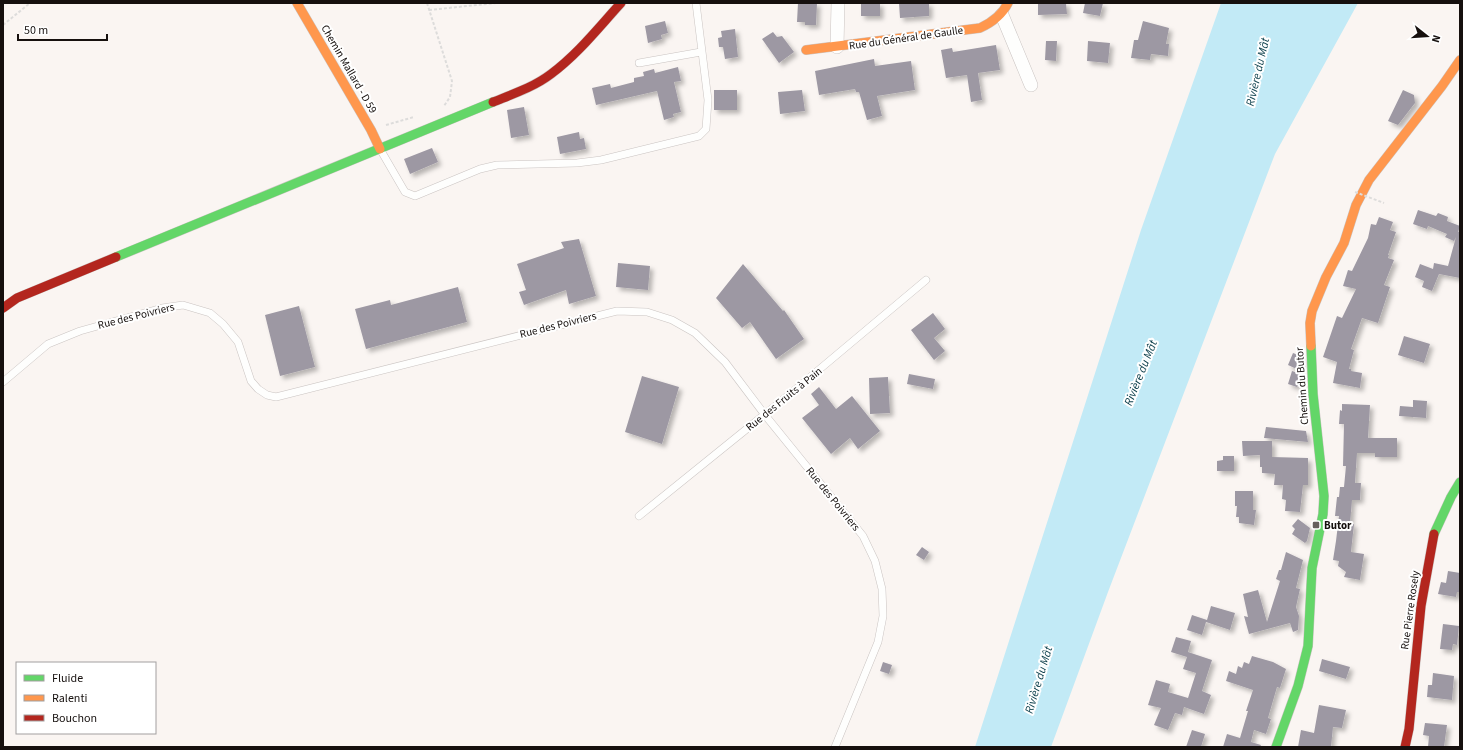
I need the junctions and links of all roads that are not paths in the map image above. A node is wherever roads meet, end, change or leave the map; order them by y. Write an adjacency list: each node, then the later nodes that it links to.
1 (296, 3): 12 (street, Chemin Mallard - D 59)
2 (621, 3): 12 (street)
3 (696, 3): 8 (lane)
4 (838, 3): 6 (street)
5 (1005, 9): 6 (street, Rue du Général de Gaulle); 11 (street, Rue du Général de Gaulle)
6 (837, 47): 7 (street, Rue du Général de Gaulle)
7 (806, 50)
8 (701, 52): 10 (lane); 12 (lane)
9 (1460, 60): 20 (street, Chemin du Butor)
10 (639, 64)
11 (1031, 85)
12 (380, 149): 14 (street)
13 (926, 280): 16 (lane, Rue des Fruits à Pain)
14 (3, 308)
15 (3, 382): 16 (lane, Rue des Poivriers)
16 (765, 415): 18 (lane, Rue des Fruits à Pain); 19 (lane, Rue des Poivriers)
17 (1460, 482): 21 (street, Rue Pierre Rosely)
18 (640, 516)
19 (835, 747)
20 (1276, 747)
21 (1405, 747)

